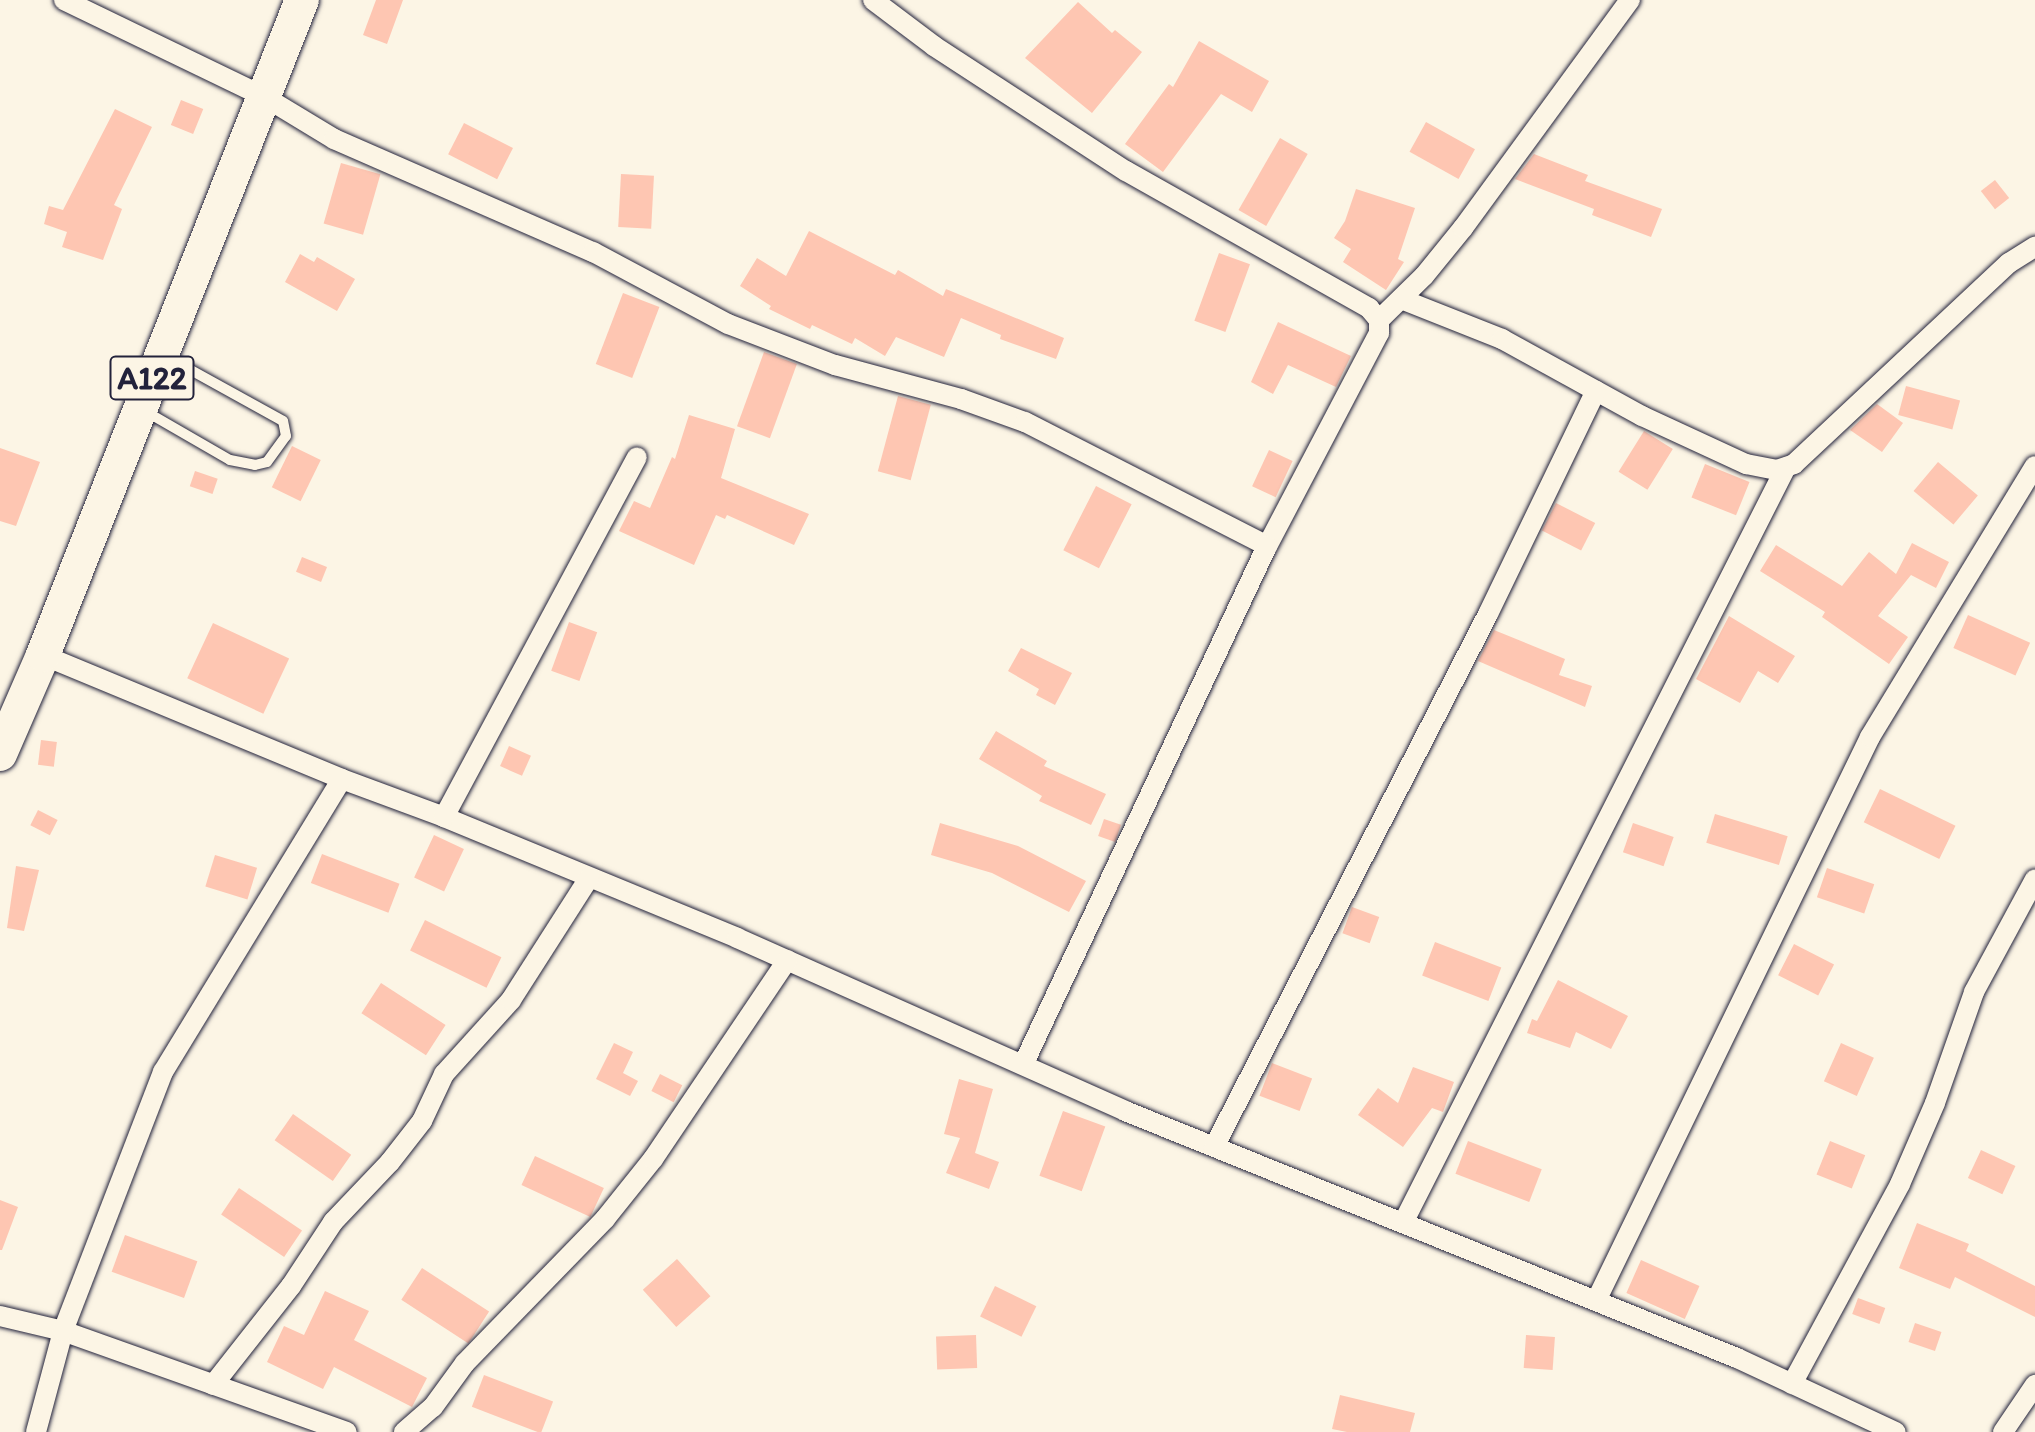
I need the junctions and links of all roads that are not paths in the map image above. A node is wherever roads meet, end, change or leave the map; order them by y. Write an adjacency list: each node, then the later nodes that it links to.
1 (64, 0): 5 (street)
2 (302, 0): 5 (highway, A122)
3 (873, 0): 8 (street)
4 (1630, 0): 7 (street)
5 (263, 96): 9 (highway, A122); 15 (street)
6 (2035, 247): 14 (street)
7 (1401, 299): 8 (street); 10 (street)
8 (1379, 320): 15 (street)
9 (162, 354): 11 (highway, A122); 11 (lane)
10 (1596, 391): 14 (street); 24 (street)
11 (140, 408): 16 (highway, A122)
12 (637, 457): 19 (street)
13 (2035, 466): 26 (street)
14 (1786, 467): 25 (street)
15 (1267, 546): 23 (street)
16 (43, 655): 17 (highway, A122); 18 (street)
17 (0, 754)
18 (342, 779): 19 (street); 28 (street)
19 (444, 817): 20 (street)
20 (589, 878): 22 (street); 30 (street)
21 (2035, 879): 29 (street)
22 (787, 960): 23 (street); 34 (street)
23 (1023, 1065): 24 (street)
24 (1214, 1147): 25 (street)
25 (1403, 1223): 26 (street)
26 (1596, 1301): 29 (street)
27 (0, 1316): 28 (street)
28 (63, 1331): 30 (street); 32 (street)
29 (1792, 1384): 35 (street)
30 (213, 1385): 33 (street)
31 (2035, 1385): 36 (street)
32 (36, 1432)
33 (347, 1432)
34 (404, 1432)
35 (1896, 1432)
36 (2003, 1432)

